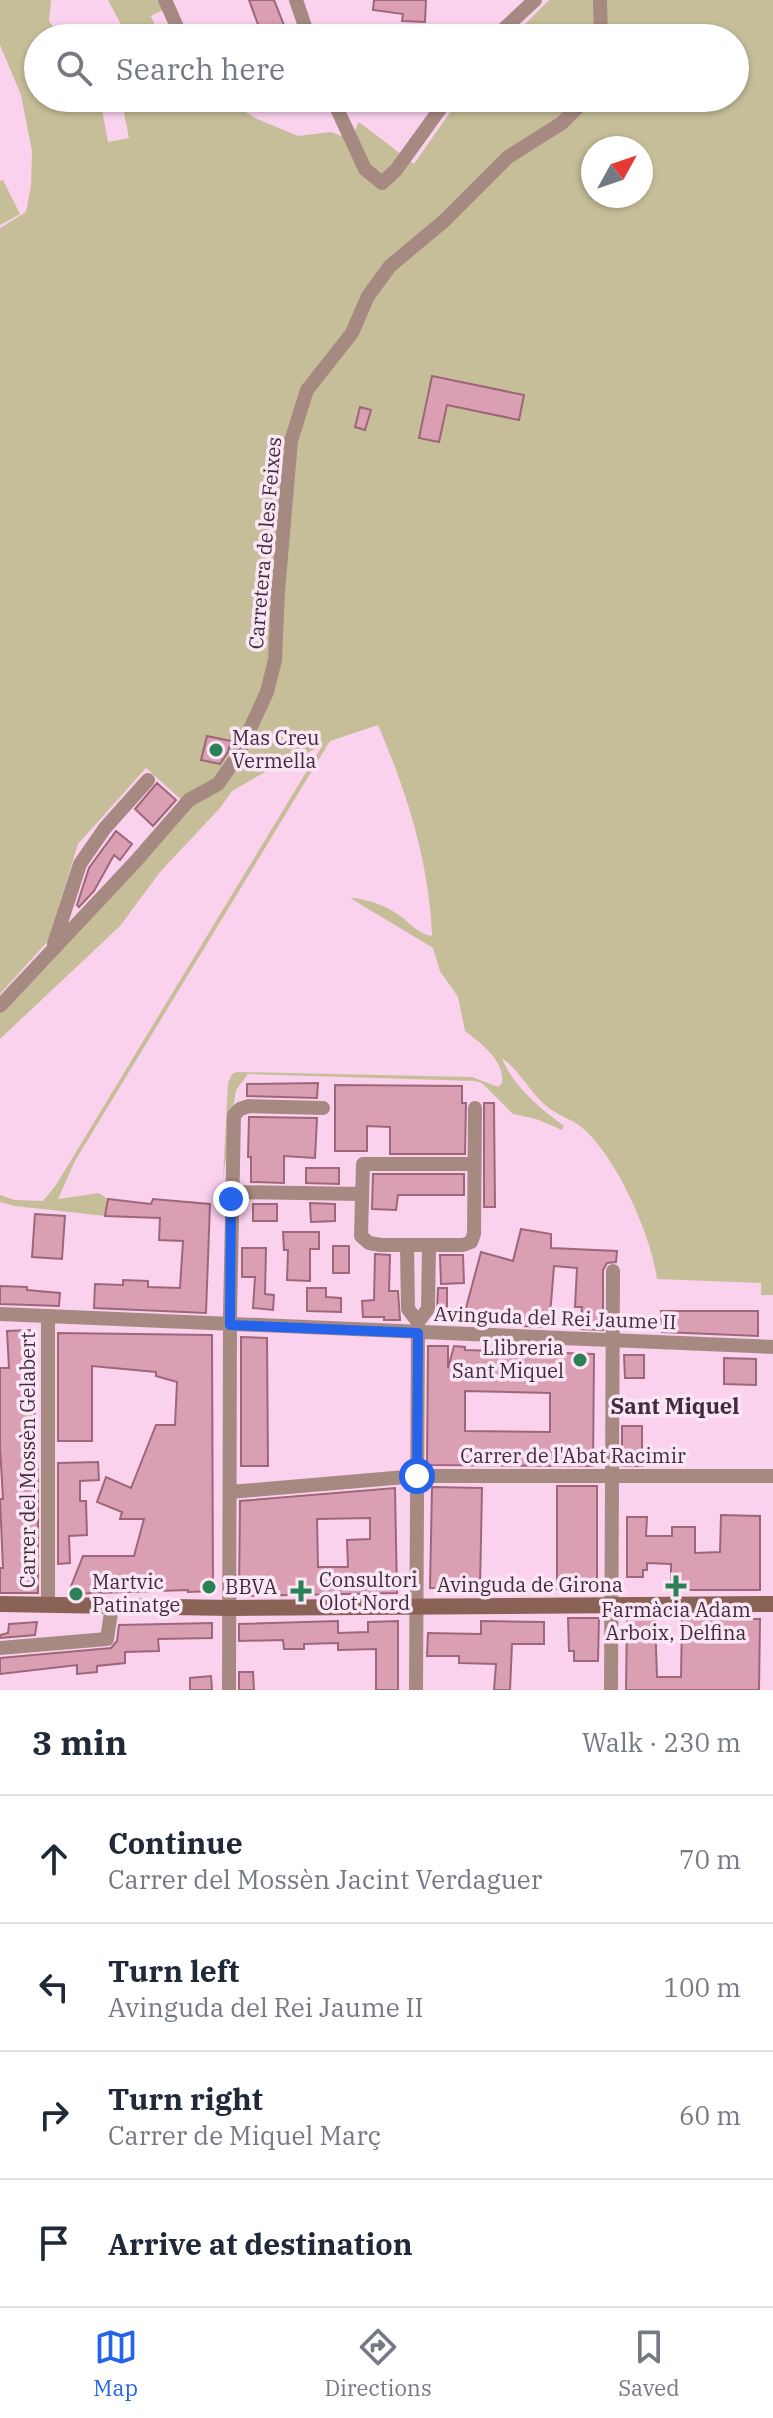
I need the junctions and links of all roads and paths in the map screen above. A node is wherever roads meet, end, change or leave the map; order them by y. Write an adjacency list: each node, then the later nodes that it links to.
1 (165, 0): 5 (street)
2 (296, 0): 6 (street)
3 (535, 0): 7 (street)
4 (598, 4): 8 (street)
5 (176, 24)
6 (304, 24)
7 (509, 24)
8 (600, 24)
9 (337, 112): 10 (street)
10 (438, 112)
11 (573, 112): 13 (street, Carretera de les Feixes)
12 (148, 780): 13 (street)
13 (54, 948): 14 (street, Carretera de les Feixes)
14 (0, 1006)
15 (323, 1108): 18 (street)
16 (475, 1108): 17 (street)
17 (474, 1164): 19 (street); 20 (street)
18 (231, 1192): 19 (street); 25 (street)
19 (362, 1194): 21 (street)
20 (429, 1245): 21 (street); 26 (street)
21 (407, 1246): 26 (street)
22 (613, 1271): 27 (street)
23 (0, 1314): 24 (street, Avinguda del Rei Jaume II)
24 (48, 1317): 25 (street, Avinguda del Rei Jaume II); 34 (street, Carrer del Mossèn Gelabert)
25 (230, 1325): 26 (street, Avinguda del Rei Jaume II); 32 (street)
26 (418, 1327): 27 (street, Avinguda del Rei Jaume II); 29 (street)
27 (612, 1341): 28 (street, Avinguda del Rei Jaume II); 30 (street)
28 (773, 1347)
29 (417, 1476): 30 (street, Carrer de l'Abat Racimir); 32 (street, Carrer de l'Abat Racimir); 37 (street)
30 (612, 1476): 31 (street, Carrer de l'Abat Racimir); 35 (street)
31 (773, 1476)
32 (230, 1492): 39 (street)
33 (0, 1604): 34 (main road, Avinguda de Girona)
34 (48, 1604): 38 (main road, Avinguda de Girona)
35 (612, 1604): 36 (main road, Avinguda de Girona); 37 (main road, Avinguda de Girona); 43 (street)
36 (773, 1604)
37 (416, 1605): 39 (main road, Avinguda de Girona); 42 (street)
38 (112, 1606): 39 (main road, Avinguda de Girona); 40 (street)
39 (230, 1608): 41 (street)
40 (0, 1648)
41 (229, 1690)
42 (416, 1690)
43 (611, 1690)

